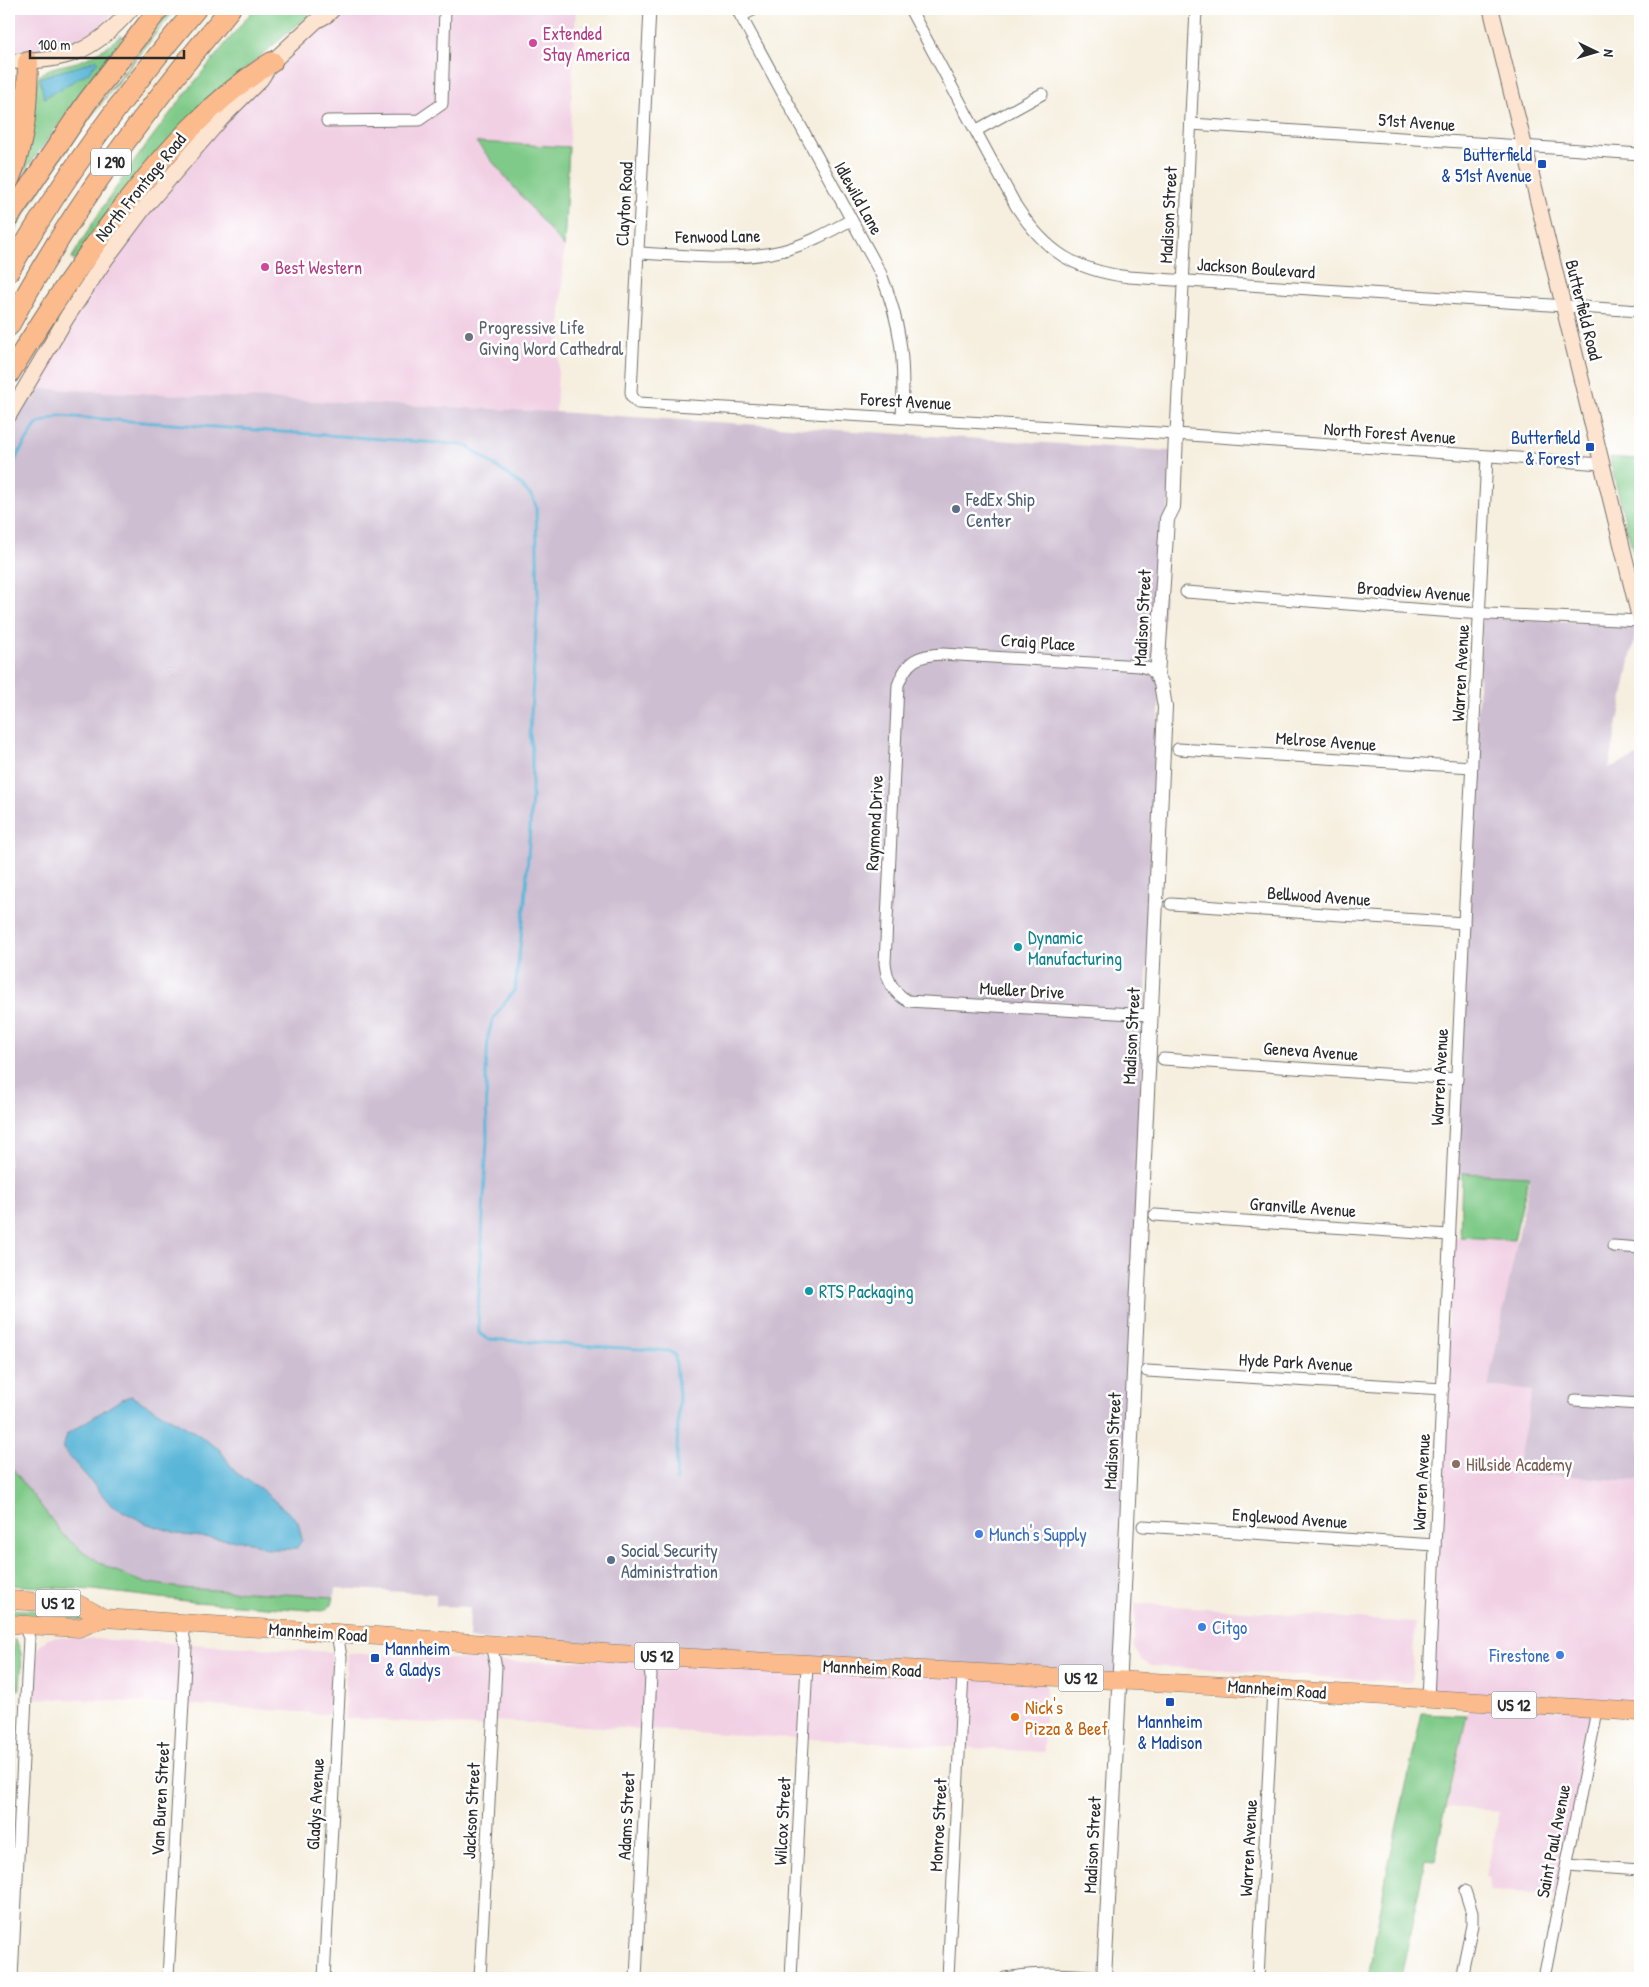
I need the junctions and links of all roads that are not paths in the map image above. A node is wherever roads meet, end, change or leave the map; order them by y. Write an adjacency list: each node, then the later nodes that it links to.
1 (131, 9): 15 (main road)
2 (159, 9): 24 (highway)
3 (196, 9): 27 (highway, I 290)
4 (230, 9): 31 (highway, I 290)
5 (326, 9): 14 (main road)
6 (333, 9): 14 (main road, North Frontage Road)
7 (445, 9): 18 (street)
8 (650, 9): 26 (street, Clayton Road)
9 (755, 9): 13 (street)
10 (910, 9): 20 (street, Jackson Boulevard)
11 (1196, 9): 19 (street, Madison Street)
12 (1491, 9): 21 (main road, Butterfield Road)
13 (739, 12): 25 (street, Idlewild Lane)
14 (316, 21): 16 (main road, North Frontage Road)
15 (18, 62): 23 (highway)
16 (272, 62): 32 (highway); 34 (main road, North Frontage Road)
17 (1042, 94): 20 (street)
18 (327, 121)
19 (1191, 124): 21 (street, 51st Avenue); 28 (street, Madison Street)
20 (977, 130): 28 (street, Jackson Boulevard)
21 (1525, 147): 22 (street, 51st Avenue); 29 (main road, Butterfield Road)
22 (1640, 154)
23 (9, 180)
24 (9, 218)
25 (851, 220): 26 (street, Fenwood Lane); 35 (street, Idlewild Lane)
26 (639, 253): 33 (street, Clayton Road)
27 (9, 270)
28 (1184, 281): 29 (street, Jackson Boulevard); 36 (street, Madison Street)
29 (1564, 306): 30 (street, Jackson Boulevard); 38 (main road, Butterfield Road)
30 (1640, 311)
31 (9, 326)
32 (9, 374)
33 (634, 400): 35 (street, Forest Avenue)
34 (9, 415)
35 (902, 418): 36 (street, Forest Avenue)
36 (1176, 434): 37 (street, North Forest Avenue); 43 (street, Madison Street)
37 (1487, 457): 38 (street, North Forest Avenue); 40 (street, Warren Avenue)
38 (1602, 464): 41 (main road, Butterfield Road)
39 (1186, 592): 40 (street, Broadview Avenue)
40 (1480, 614): 41 (street, Broadview Avenue); 45 (street, Warren Avenue)
41 (1640, 621)
42 (914, 660): 43 (street, Craig Place); 48 (street, Raymond Drive)
43 (1157, 676): 49 (street, Madison Street)
44 (1178, 749): 45 (street, Melrose Avenue)
45 (1472, 767): 47 (street, Warren Avenue)
46 (1171, 904): 47 (street, Bellwood Avenue)
47 (1464, 923): 51 (street, Warren Avenue)
48 (895, 992): 49 (street, Mueller Drive)
49 (1150, 1015): 71 (street, Madison Street)
50 (1163, 1059): 51 (street, Geneva Avenue)
51 (1457, 1079): 53 (street, Warren Avenue)
52 (1155, 1215): 53 (street, Granville Avenue)
53 (1449, 1235): 57 (street, Warren Avenue)
54 (1613, 1246): 55 (street)
55 (1640, 1248)
56 (1147, 1371): 57 (street, Hyde Park Avenue)
57 (1443, 1389): 61 (street, Warren Avenue)
58 (1575, 1400): 59 (street)
59 (1640, 1404)
60 (1143, 1526): 61 (street, Englewood Avenue)
61 (1435, 1545): 73 (street, Warren Avenue)
62 (9, 1600): 63 (main road, Mannheim Road / US 12)
63 (104, 1618): 64 (main road, Mannheim Road / US 12); 65 (main road, Mannheim Road / US 12)
64 (182, 1623): 66 (main road, Mannheim Road / US 12); 81 (street, Van Buren Street)
65 (16, 1625): 80 (street)
66 (337, 1633): 67 (main road, Mannheim Road / US 12); 82 (street, Gladys Avenue)
67 (491, 1645): 68 (main road, Mannheim Road / US 12); 83 (street, Jackson Street)
68 (646, 1656): 69 (main road, Mannheim Road / US 12); 84 (street, Adams Street)
69 (807, 1665): 70 (main road, Mannheim Road / US 12); 85 (street, Wilcox Street)
70 (962, 1672): 71 (main road, Mannheim Road / US 12); 86 (street, Monroe Street)
71 (1119, 1680): 72 (main road, Mannheim Road / US 12); 79 (street, Madison Street)
72 (1274, 1689): 73 (main road, Mannheim Road / US 12); 88 (street, Warren Avenue)
73 (1428, 1699): 74 (main road, Mannheim Road / US 12)
74 (1597, 1710): 75 (main road, Mannheim Road / US 12); 76 (street, Saint Paul Avenue)
75 (1640, 1712)
76 (1567, 1865): 77 (street); 90 (street, Saint Paul Avenue)
77 (1640, 1870)
78 (1465, 1891): 89 (street)
79 (1104, 1977): 87 (street)
80 (12, 1978)
81 (168, 1978)
82 (324, 1978)
83 (480, 1978)
84 (636, 1978)
85 (791, 1978)
86 (948, 1978)
87 (1005, 1978)
88 (1258, 1978)
89 (1461, 1978)
90 (1544, 1978)

